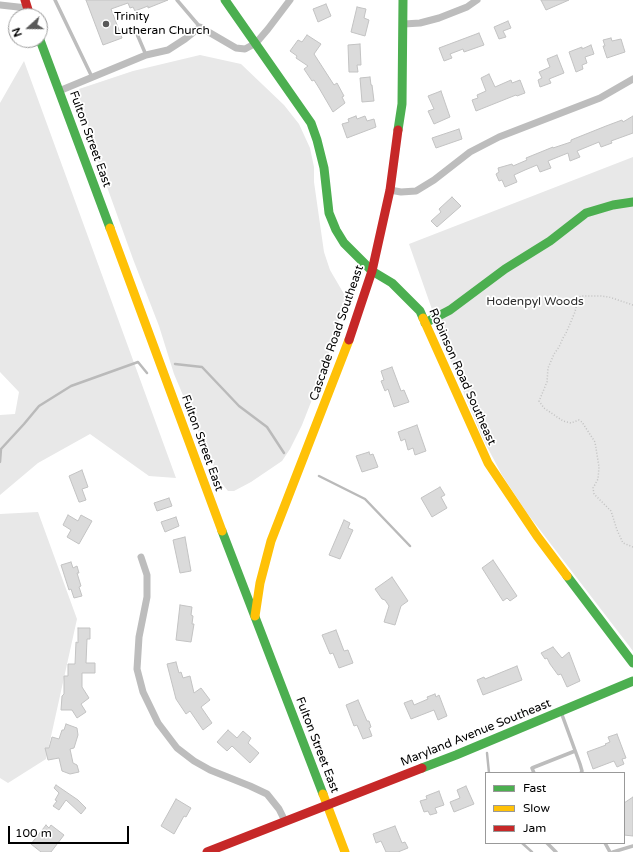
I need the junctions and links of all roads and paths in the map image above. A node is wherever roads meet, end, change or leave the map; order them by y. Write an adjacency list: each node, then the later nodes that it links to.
1 (56, 0): 15 (lane)
2 (177, 0): 11 (lane)
3 (225, 0): 12 (main road, Robinson Road Southeast)
4 (290, 0): 12 (street)
5 (403, 0): 9 (main road, Cascade Road Southeast)
6 (477, 0): 9 (street)
7 (0, 5): 8 (street)
8 (28, 5)
9 (404, 24): 18 (main road, Cascade Road Southeast)
10 (134, 27): 14 (lane)
11 (200, 27): 12 (street); 14 (street)
12 (256, 43): 20 (main road, Robinson Road Southeast)
13 (43, 48): 17 (main road, Fulton Street East)
14 (146, 55): 15 (street)
15 (92, 77): 17 (street)
16 (633, 79): 18 (street)
17 (59, 91): 25 (main road, Fulton Street East)
18 (390, 190): 20 (main road, Cascade Road Southeast)
19 (633, 202): 22 (main road)
20 (372, 271): 22 (main road, Robinson Road Southeast); 25 (main road, Cascade Road Southeast)
21 (633, 306): 23 (path)
22 (425, 323): 26 (main road, Robinson Road Southeast)
23 (633, 547)
24 (141, 556): 33 (street)
25 (254, 617): 32 (main road, Fulton Street East)
26 (633, 663)
27 (633, 681): 28 (main road, Maryland Avenue Southeast)
28 (561, 711): 29 (lane); 32 (main road, Maryland Avenue Southeast)
29 (575, 751): 30 (lane); 31 (lane)
30 (534, 772)
31 (581, 772)
32 (328, 804): 33 (main road, Maryland Avenue Southeast); 37 (main road, Fulton Street East)
33 (285, 821): 36 (main road, Maryland Avenue Southeast)
34 (548, 844): 38 (lane)
35 (633, 846): 39 (lane)
36 (207, 852)
37 (345, 852)
38 (556, 852)
39 (611, 852)

